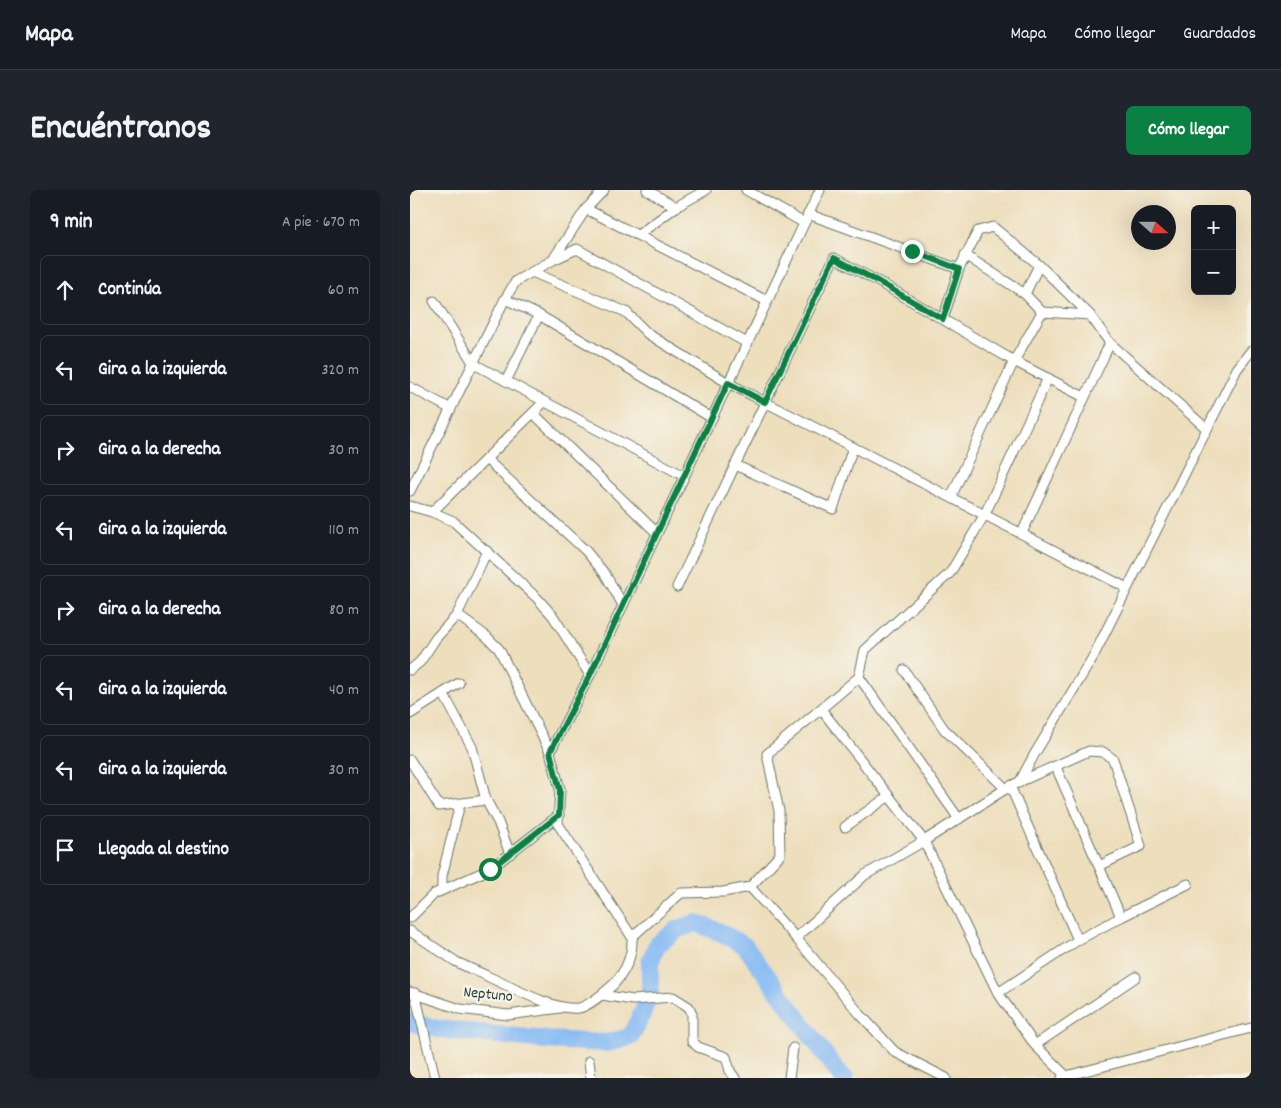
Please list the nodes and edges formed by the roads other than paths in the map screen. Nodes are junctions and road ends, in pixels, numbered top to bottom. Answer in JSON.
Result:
{"nodes":[{"id":1,"x":604,"y":190,"type":"edge"},
{"id":2,"x":646,"y":190,"type":"edge"},
{"id":3,"x":706,"y":190,"type":"edge"},
{"id":4,"x":746,"y":190,"type":"edge"},
{"id":5,"x":820,"y":190,"type":"edge"},
{"id":6,"x":676,"y":207,"type":"junction"},
{"id":7,"x":586,"y":209,"type":"junction"},
{"id":8,"x":806,"y":218,"type":"junction"},
{"id":9,"x":638,"y":235,"type":"junction"},
{"id":10,"x":965,"y":255,"type":"junction"},
{"id":11,"x":553,"y":260,"type":"junction"},
{"id":12,"x":1039,"y":265,"type":"junction"},
{"id":13,"x":959,"y":269,"type":"junction"},
{"id":14,"x":532,"y":272,"type":"junction"},
{"id":15,"x":1025,"y":294,"type":"junction"},
{"id":16,"x":506,"y":299,"type":"junction"},
{"id":17,"x":434,"y":301,"type":"dead end"},
{"id":18,"x":767,"y":301,"type":"junction"},
{"id":19,"x":1042,"y":312,"type":"junction"},
{"id":20,"x":539,"y":315,"type":"junction"},
{"id":21,"x":1090,"y":315,"type":"junction"},
{"id":22,"x":943,"y":319,"type":"junction"},
{"id":23,"x":747,"y":343,"type":"junction"},
{"id":24,"x":1110,"y":343,"type":"junction"},
{"id":25,"x":1251,"y":351,"type":"edge"},
{"id":26,"x":1014,"y":361,"type":"junction"},
{"id":27,"x":474,"y":364,"type":"junction"},
{"id":28,"x":1048,"y":378,"type":"junction"},
{"id":29,"x":506,"y":381,"type":"junction"},
{"id":30,"x":728,"y":383,"type":"junction"},
{"id":31,"x":410,"y":387,"type":"edge"},
{"id":32,"x":1084,"y":397,"type":"junction"},
{"id":33,"x":544,"y":402,"type":"junction"},
{"id":34,"x":765,"y":402,"type":"junction"},
{"id":35,"x":451,"y":409,"type":"junction"},
{"id":36,"x":533,"y":413,"type":"junction"},
{"id":37,"x":712,"y":418,"type":"junction"},
{"id":38,"x":1207,"y":429,"type":"junction"},
{"id":39,"x":853,"y":447,"type":"junction"},
{"id":40,"x":486,"y":459,"type":"junction"},
{"id":41,"x":735,"y":465,"type":"junction"},
{"id":42,"x":684,"y":476,"type":"junction"},
{"id":43,"x":410,"y":491,"type":"edge"},
{"id":44,"x":951,"y":497,"type":"junction"},
{"id":45,"x":410,"y":506,"type":"edge"},
{"id":46,"x":432,"y":512,"type":"junction"},
{"id":47,"x":985,"y":514,"type":"junction"},
{"id":48,"x":657,"y":533,"type":"junction"},
{"id":49,"x":1022,"y":533,"type":"junction"},
{"id":50,"x":486,"y":551,"type":"junction"},
{"id":51,"x":677,"y":587,"type":"dead end"},
{"id":52,"x":1127,"y":588,"type":"junction"},
{"id":53,"x":623,"y":604,"type":"junction"},
{"id":54,"x":456,"y":615,"type":"junction"},
{"id":55,"x":410,"y":670,"type":"edge"},
{"id":56,"x":904,"y":670,"type":"dead end"},
{"id":57,"x":590,"y":675,"type":"junction"},
{"id":58,"x":859,"y":678,"type":"junction"},
{"id":59,"x":459,"y":683,"type":"dead end"},
{"id":60,"x":443,"y":693,"type":"junction"},
{"id":61,"x":821,"y":709,"type":"junction"},
{"id":62,"x":410,"y":714,"type":"edge"},
{"id":63,"x":550,"y":752,"type":"junction"},
{"id":64,"x":410,"y":760,"type":"edge"},
{"id":65,"x":1056,"y":767,"type":"junction"},
{"id":66,"x":1012,"y":786,"type":"junction"},
{"id":67,"x":889,"y":796,"type":"junction"},
{"id":68,"x":486,"y":800,"type":"junction"},
{"id":69,"x":460,"y":804,"type":"junction"},
{"id":70,"x":559,"y":815,"type":"junction"},
{"id":71,"x":959,"y":819,"type":"junction"},
{"id":72,"x":845,"y":827,"type":"dead end"},
{"id":73,"x":924,"y":841,"type":"junction"},
{"id":74,"x":510,"y":854,"type":"junction"},
{"id":75,"x":1099,"y":866,"type":"junction"},
{"id":76,"x":1188,"y":884,"type":"dead end"},
{"id":77,"x":750,"y":887,"type":"junction"},
{"id":78,"x":442,"y":890,"type":"junction"},
{"id":79,"x":1121,"y":916,"type":"junction"},
{"id":80,"x":410,"y":918,"type":"edge"},
{"id":81,"x":410,"y":931,"type":"edge"},
{"id":82,"x":632,"y":937,"type":"junction"},
{"id":83,"x":796,"y":938,"type":"junction"},
{"id":84,"x":1078,"y":940,"type":"junction"},
{"id":85,"x":1136,"y":977,"type":"dead end"},
{"id":86,"x":412,"y":993,"type":"edge"},
{"id":87,"x":998,"y":993,"type":"junction"},
{"id":88,"x":602,"y":995,"type":"junction"},
{"id":89,"x":565,"y":1007,"type":"junction"},
{"id":90,"x":1251,"y":1028,"type":"edge"},
{"id":91,"x":1035,"y":1045,"type":"junction"},
{"id":92,"x":793,"y":1048,"type":"dead end"},
{"id":93,"x":589,"y":1061,"type":"dead end"},
{"id":94,"x":1064,"y":1077,"type":"edge"},
{"id":95,"x":435,"y":1078,"type":"edge"},
{"id":96,"x":591,"y":1078,"type":"edge"},
{"id":97,"x":735,"y":1078,"type":"edge"},
{"id":98,"x":789,"y":1078,"type":"edge"},
{"id":99,"x":946,"y":1078,"type":"edge"}],
"edges":[{"from":1,"to":7,"type":"street"},
{"from":2,"to":6,"type":"street"},
{"from":3,"to":6,"type":"street"},
{"from":4,"to":8,"type":"street"},
{"from":5,"to":8,"type":"street"},
{"from":6,"to":9,"type":"street"},
{"from":7,"to":9,"type":"street"},
{"from":7,"to":11,"type":"street"},
{"from":8,"to":13,"type":"street"},
{"from":8,"to":18,"type":"street"},
{"from":9,"to":18,"type":"street"},
{"from":10,"to":12,"type":"street"},
{"from":10,"to":13,"type":"street"},
{"from":10,"to":15,"type":"street"},
{"from":11,"to":14,"type":"street"},
{"from":11,"to":23,"type":"street"},
{"from":12,"to":15,"type":"street"},
{"from":12,"to":21,"type":"street"},
{"from":13,"to":22,"type":"street"},
{"from":14,"to":16,"type":"street"},
{"from":14,"to":30,"type":"street"},
{"from":15,"to":19,"type":"street"},
{"from":16,"to":20,"type":"street"},
{"from":16,"to":27,"type":"street"},
{"from":17,"to":27,"type":"street"},
{"from":18,"to":23,"type":"street"},
{"from":19,"to":21,"type":"street"},
{"from":19,"to":26,"type":"street"},
{"from":20,"to":29,"type":"street"},
{"from":20,"to":37,"type":"street"},
{"from":21,"to":24,"type":"street"},
{"from":22,"to":26,"type":"street"},
{"from":22,"to":34,"type":"street"},
{"from":23,"to":30,"type":"street"},
{"from":24,"to":32,"type":"street"},
{"from":24,"to":38,"type":"street"},
{"from":25,"to":38,"type":"street"},
{"from":26,"to":28,"type":"street"},
{"from":26,"to":44,"type":"street"},
{"from":27,"to":29,"type":"street"},
{"from":27,"to":35,"type":"street"},
{"from":28,"to":32,"type":"street"},
{"from":28,"to":47,"type":"street"},
{"from":29,"to":33,"type":"street"},
{"from":30,"to":34,"type":"street"},
{"from":30,"to":37,"type":"street"},
{"from":31,"to":35,"type":"street"},
{"from":32,"to":49,"type":"street"},
{"from":33,"to":36,"type":"street"},
{"from":33,"to":42,"type":"street"},
{"from":34,"to":39,"type":"street"},
{"from":34,"to":41,"type":"street"},
{"from":35,"to":43,"type":"street"},
{"from":36,"to":40,"type":"street"},
{"from":36,"to":48,"type":"street"},
{"from":37,"to":42,"type":"street"},
{"from":38,"to":52,"type":"street"},
{"from":39,"to":41,"type":"street"},
{"from":39,"to":44,"type":"street"},
{"from":40,"to":46,"type":"street"},
{"from":40,"to":53,"type":"street"},
{"from":41,"to":51,"type":"street"},
{"from":42,"to":48,"type":"street"},
{"from":44,"to":47,"type":"street"},
{"from":45,"to":46,"type":"street"},
{"from":46,"to":50,"type":"street"},
{"from":47,"to":49,"type":"street"},
{"from":47,"to":58,"type":"street"},
{"from":48,"to":53,"type":"street"},
{"from":49,"to":52,"type":"street"},
{"from":50,"to":54,"type":"street"},
{"from":50,"to":57,"type":"street"},
{"from":52,"to":66,"type":"street"},
{"from":53,"to":57,"type":"street"},
{"from":54,"to":55,"type":"street"},
{"from":54,"to":63,"type":"street"},
{"from":56,"to":66,"type":"street"},
{"from":57,"to":63,"type":"street"},
{"from":58,"to":61,"type":"street"},
{"from":58,"to":71,"type":"street"},
{"from":59,"to":60,"type":"street"},
{"from":60,"to":62,"type":"street"},
{"from":60,"to":68,"type":"street"},
{"from":61,"to":67,"type":"street"},
{"from":61,"to":77,"type":"street"},
{"from":63,"to":70,"type":"street"},
{"from":64,"to":69,"type":"street"},
{"from":65,"to":66,"type":"street"},
{"from":65,"to":75,"type":"street"},
{"from":65,"to":75,"type":"street"},
{"from":66,"to":71,"type":"street"},
{"from":66,"to":84,"type":"street"},
{"from":67,"to":72,"type":"street"},
{"from":67,"to":73,"type":"street"},
{"from":68,"to":69,"type":"street"},
{"from":68,"to":74,"type":"street"},
{"from":69,"to":78,"type":"street"},
{"from":70,"to":74,"type":"street"},
{"from":70,"to":82,"type":"street"},
{"from":71,"to":73,"type":"street"},
{"from":73,"to":83,"type":"street"},
{"from":73,"to":87,"type":"street"},
{"from":74,"to":78,"type":"street"},
{"from":75,"to":79,"type":"street"},
{"from":76,"to":79,"type":"street"},
{"from":77,"to":82,"type":"street"},
{"from":77,"to":83,"type":"street"},
{"from":78,"to":80,"type":"street"},
{"from":79,"to":84,"type":"street"},
{"from":81,"to":89,"type":"street"},
{"from":82,"to":88,"type":"street","name":"Neptuno"},
{"from":83,"to":99,"type":"street"},
{"from":84,"to":87,"type":"street"},
{"from":85,"to":91,"type":"street"},
{"from":86,"to":89,"type":"street","name":"Neptuno"},
{"from":86,"to":95,"type":"street"},
{"from":87,"to":91,"type":"street"},
{"from":88,"to":89,"type":"street","name":"Neptuno"},
{"from":88,"to":97,"type":"street"},
{"from":90,"to":94,"type":"street"},
{"from":91,"to":94,"type":"street"},
{"from":92,"to":98,"type":"street"},
{"from":93,"to":96,"type":"street"}]}
